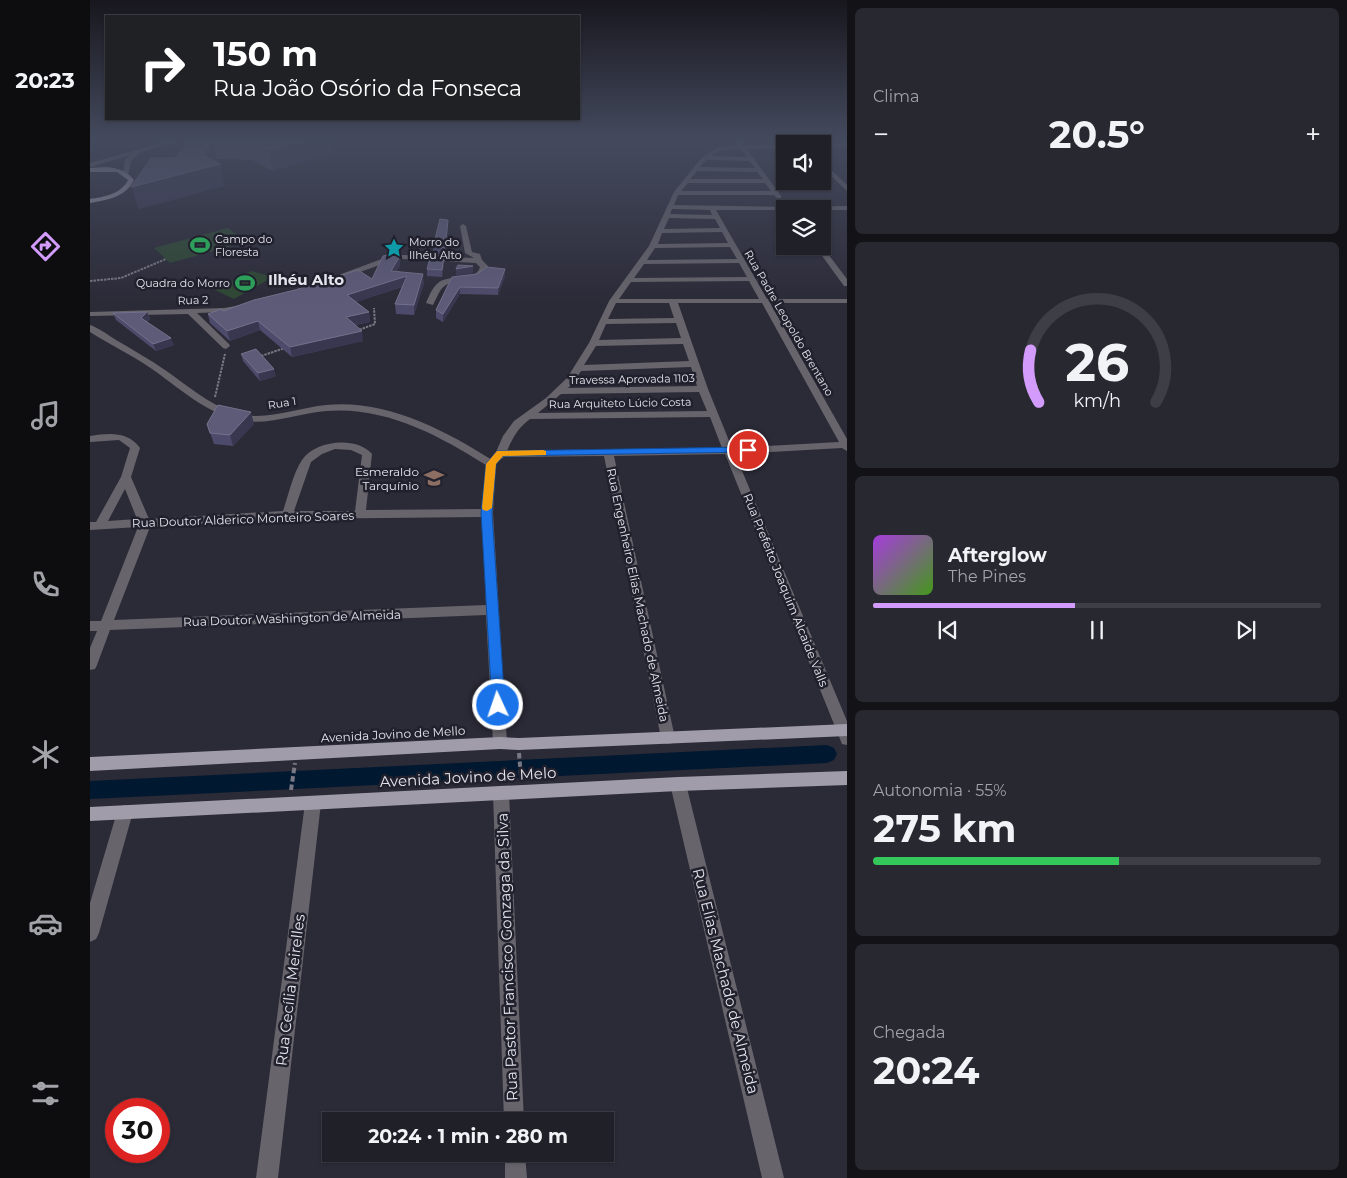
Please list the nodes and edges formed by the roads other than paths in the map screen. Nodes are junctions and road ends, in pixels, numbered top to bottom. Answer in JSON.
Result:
{"nodes":[{"id":1,"x":116,"y":194,"type":"edge"},
{"id":2,"x":676,"y":194,"type":"edge"},
{"id":3,"x":90,"y":201,"type":"edge"},
{"id":4,"x":671,"y":207,"type":"junction"},
{"id":5,"x":712,"y":208,"type":"junction"},
{"id":6,"x":831,"y":208,"type":"edge"},
{"id":7,"x":847,"y":208,"type":"edge"},
{"id":8,"x":776,"y":209,"type":"edge"},
{"id":9,"x":667,"y":216,"type":"junction"},
{"id":10,"x":717,"y":217,"type":"junction"},
{"id":11,"x":463,"y":226,"type":"dead end"},
{"id":12,"x":725,"y":230,"type":"junction"},
{"id":13,"x":660,"y":231,"type":"junction"},
{"id":14,"x":731,"y":245,"type":"junction"},
{"id":15,"x":653,"y":246,"type":"junction"},
{"id":16,"x":825,"y":255,"type":"edge"},
{"id":17,"x":478,"y":261,"type":"junction"},
{"id":18,"x":741,"y":261,"type":"junction"},
{"id":19,"x":640,"y":262,"type":"junction"},
{"id":20,"x":333,"y":278,"type":"edge"},
{"id":21,"x":752,"y":279,"type":"junction"},
{"id":22,"x":627,"y":280,"type":"junction"},
{"id":23,"x":847,"y":284,"type":"edge"},
{"id":24,"x":613,"y":300,"type":"junction"},
{"id":25,"x":763,"y":301,"type":"junction"},
{"id":26,"x":847,"y":301,"type":"edge"},
{"id":27,"x":672,"y":302,"type":"junction"},
{"id":28,"x":430,"y":303,"type":"dead end"},
{"id":29,"x":251,"y":305,"type":"edge"},
{"id":30,"x":190,"y":311,"type":"junction"},
{"id":31,"x":90,"y":314,"type":"edge"},
{"id":32,"x":679,"y":320,"type":"junction"},
{"id":33,"x":603,"y":322,"type":"junction"},
{"id":34,"x":90,"y":328,"type":"edge"},
{"id":35,"x":685,"y":341,"type":"junction"},
{"id":36,"x":593,"y":343,"type":"junction"},
{"id":37,"x":226,"y":346,"type":"road end"},
{"id":38,"x":694,"y":364,"type":"junction"},
{"id":39,"x":580,"y":368,"type":"junction"},
{"id":40,"x":703,"y":389,"type":"junction"},
{"id":41,"x":561,"y":391,"type":"junction"},
{"id":42,"x":713,"y":414,"type":"junction"},
{"id":43,"x":526,"y":416,"type":"junction"},
{"id":44,"x":90,"y":438,"type":"edge"},
{"id":45,"x":846,"y":446,"type":"edge"},
{"id":46,"x":728,"y":451,"type":"junction"},
{"id":47,"x":608,"y":452,"type":"junction"},
{"id":48,"x":501,"y":454,"type":"junction"},
{"id":49,"x":491,"y":464,"type":"junction"},
{"id":50,"x":126,"y":477,"type":"junction"},
{"id":51,"x":486,"y":513,"type":"junction"},
{"id":52,"x":360,"y":514,"type":"junction"},
{"id":53,"x":287,"y":515,"type":"junction"},
{"id":54,"x":145,"y":524,"type":"junction"},
{"id":55,"x":95,"y":526,"type":"edge"},
{"id":56,"x":493,"y":610,"type":"junction"},
{"id":57,"x":90,"y":626,"type":"edge"},
{"id":58,"x":105,"y":626,"type":"junction"},
{"id":59,"x":90,"y":665,"type":"edge"},
{"id":60,"x":846,"y":733,"type":"edge"},
{"id":61,"x":668,"y":738,"type":"junction"},
{"id":62,"x":500,"y":743,"type":"junction"},
{"id":63,"x":90,"y":764,"type":"edge"},
{"id":64,"x":847,"y":778,"type":"edge"},
{"id":65,"x":678,"y":784,"type":"junction"},
{"id":66,"x":501,"y":793,"type":"junction"},
{"id":67,"x":313,"y":803,"type":"junction"},
{"id":68,"x":125,"y":812,"type":"junction"},
{"id":69,"x":90,"y":814,"type":"edge"},
{"id":70,"x":90,"y":933,"type":"edge"},
{"id":71,"x":514,"y":1112,"type":"edge"},
{"id":72,"x":515,"y":1162,"type":"edge"},
{"id":73,"x":267,"y":1178,"type":"edge"},
{"id":74,"x":516,"y":1178,"type":"edge"},
{"id":75,"x":773,"y":1178,"type":"edge"}],
"edges":[{"from":1,"to":3,"type":"main road"},
{"from":2,"to":4,"type":"street"},
{"from":4,"to":5,"type":"street"},
{"from":4,"to":9,"type":"street"},
{"from":5,"to":8,"type":"street"},
{"from":5,"to":10,"type":"street","name":"Rua Padre Leopoldo Brentano"},
{"from":6,"to":7,"type":"street"},
{"from":9,"to":10,"type":"street"},
{"from":9,"to":13,"type":"street"},
{"from":10,"to":12,"type":"street","name":"Rua Padre Leopoldo Brentano"},
{"from":11,"to":17,"type":"street"},
{"from":12,"to":13,"type":"street"},
{"from":12,"to":14,"type":"street","name":"Rua Padre Leopoldo Brentano"},
{"from":13,"to":15,"type":"street"},
{"from":14,"to":15,"type":"street"},
{"from":14,"to":18,"type":"street","name":"Rua Padre Leopoldo Brentano"},
{"from":15,"to":19,"type":"street"},
{"from":16,"to":23,"type":"street"},
{"from":17,"to":20,"type":"street"},
{"from":17,"to":28,"type":"street"},
{"from":18,"to":19,"type":"street"},
{"from":18,"to":21,"type":"street","name":"Rua Padre Leopoldo Brentano"},
{"from":19,"to":22,"type":"street"},
{"from":21,"to":22,"type":"street"},
{"from":21,"to":25,"type":"street","name":"Rua Padre Leopoldo Brentano"},
{"from":22,"to":24,"type":"street"},
{"from":24,"to":27,"type":"street"},
{"from":24,"to":33,"type":"street"},
{"from":25,"to":26,"type":"street"},
{"from":25,"to":27,"type":"street"},
{"from":25,"to":45,"type":"street","name":"Rua Padre Leopoldo Brentano"},
{"from":27,"to":32,"type":"street","name":"Rua Prefeito Joaquim Alcaide Valls"},
{"from":29,"to":30,"type":"street","name":"Rua 2"},
{"from":30,"to":31,"type":"street","name":"Rua 2"},
{"from":30,"to":37,"type":"street"},
{"from":32,"to":33,"type":"street"},
{"from":32,"to":35,"type":"street","name":"Rua Prefeito Joaquim Alcaide Valls"},
{"from":33,"to":36,"type":"street"},
{"from":34,"to":49,"type":"street","name":"Rua 1"},
{"from":35,"to":36,"type":"street"},
{"from":35,"to":38,"type":"street","name":"Rua Prefeito Joaquim Alcaide Valls"},
{"from":36,"to":39,"type":"street"},
{"from":38,"to":39,"type":"street"},
{"from":38,"to":40,"type":"street","name":"Rua Prefeito Joaquim Alcaide Valls"},
{"from":39,"to":41,"type":"street"},
{"from":40,"to":41,"type":"street","name":"Travessa Aprovada 1103"},
{"from":40,"to":42,"type":"street","name":"Rua Prefeito Joaquim Alcaide Valls"},
{"from":41,"to":43,"type":"street"},
{"from":42,"to":43,"type":"street","name":"Rua Arquiteto Lúcio Costa"},
{"from":42,"to":46,"type":"street","name":"Rua Prefeito Joaquim Alcaide Valls"},
{"from":43,"to":48,"type":"street"},
{"from":44,"to":50,"type":"street"},
{"from":45,"to":46,"type":"street"},
{"from":46,"to":47,"type":"street"},
{"from":46,"to":60,"type":"street","name":"Rua Prefeito Joaquim Alcaide Valls"},
{"from":47,"to":48,"type":"street"},
{"from":47,"to":61,"type":"street","name":"Rua Engenheiro Elias Machado de Almeida"},
{"from":48,"to":49,"type":"street"},
{"from":49,"to":51,"type":"street"},
{"from":50,"to":54,"type":"street"},
{"from":50,"to":55,"type":"street"},
{"from":51,"to":52,"type":"street","name":"Rua Doutor Alderico Monteiro Soares"},
{"from":51,"to":56,"type":"street"},
{"from":52,"to":53,"type":"street","name":"Rua Doutor Alderico Monteiro Soares"},
{"from":52,"to":53,"type":"street"},
{"from":53,"to":54,"type":"street","name":"Rua Doutor Alderico Monteiro Soares"},
{"from":54,"to":55,"type":"street","name":"Rua Doutor Alderico Monteiro Soares"},
{"from":54,"to":58,"type":"street"},
{"from":56,"to":58,"type":"street","name":"Rua Doutor Washington de Almeida"},
{"from":56,"to":62,"type":"street"},
{"from":57,"to":58,"type":"street","name":"Rua Doutor Washington de Almeida"},
{"from":58,"to":59,"type":"street"},
{"from":60,"to":61,"type":"main road","name":"Avenida Jovino de Mello"},
{"from":61,"to":62,"type":"main road","name":"Avenida Jovino de Mello"},
{"from":62,"to":63,"type":"main road","name":"Avenida Jovino de Mello"},
{"from":64,"to":65,"type":"main road","name":"Avenida Jovino de Melo"},
{"from":65,"to":66,"type":"main road","name":"Avenida Jovino de Melo"},
{"from":65,"to":75,"type":"street","name":"Rua Elías Machado de Almeida"},
{"from":66,"to":67,"type":"main road","name":"Avenida Jovino de Melo"},
{"from":66,"to":71,"type":"street","name":"Rua Pastor Francisco Gonzaga da Silva"},
{"from":67,"to":68,"type":"main road","name":"Avenida Jovino de Melo"},
{"from":67,"to":73,"type":"street","name":"Rua Cecília Meirelles"},
{"from":68,"to":69,"type":"main road","name":"Avenida Jovino de Melo"},
{"from":68,"to":70,"type":"street"},
{"from":72,"to":74,"type":"street"}]}
